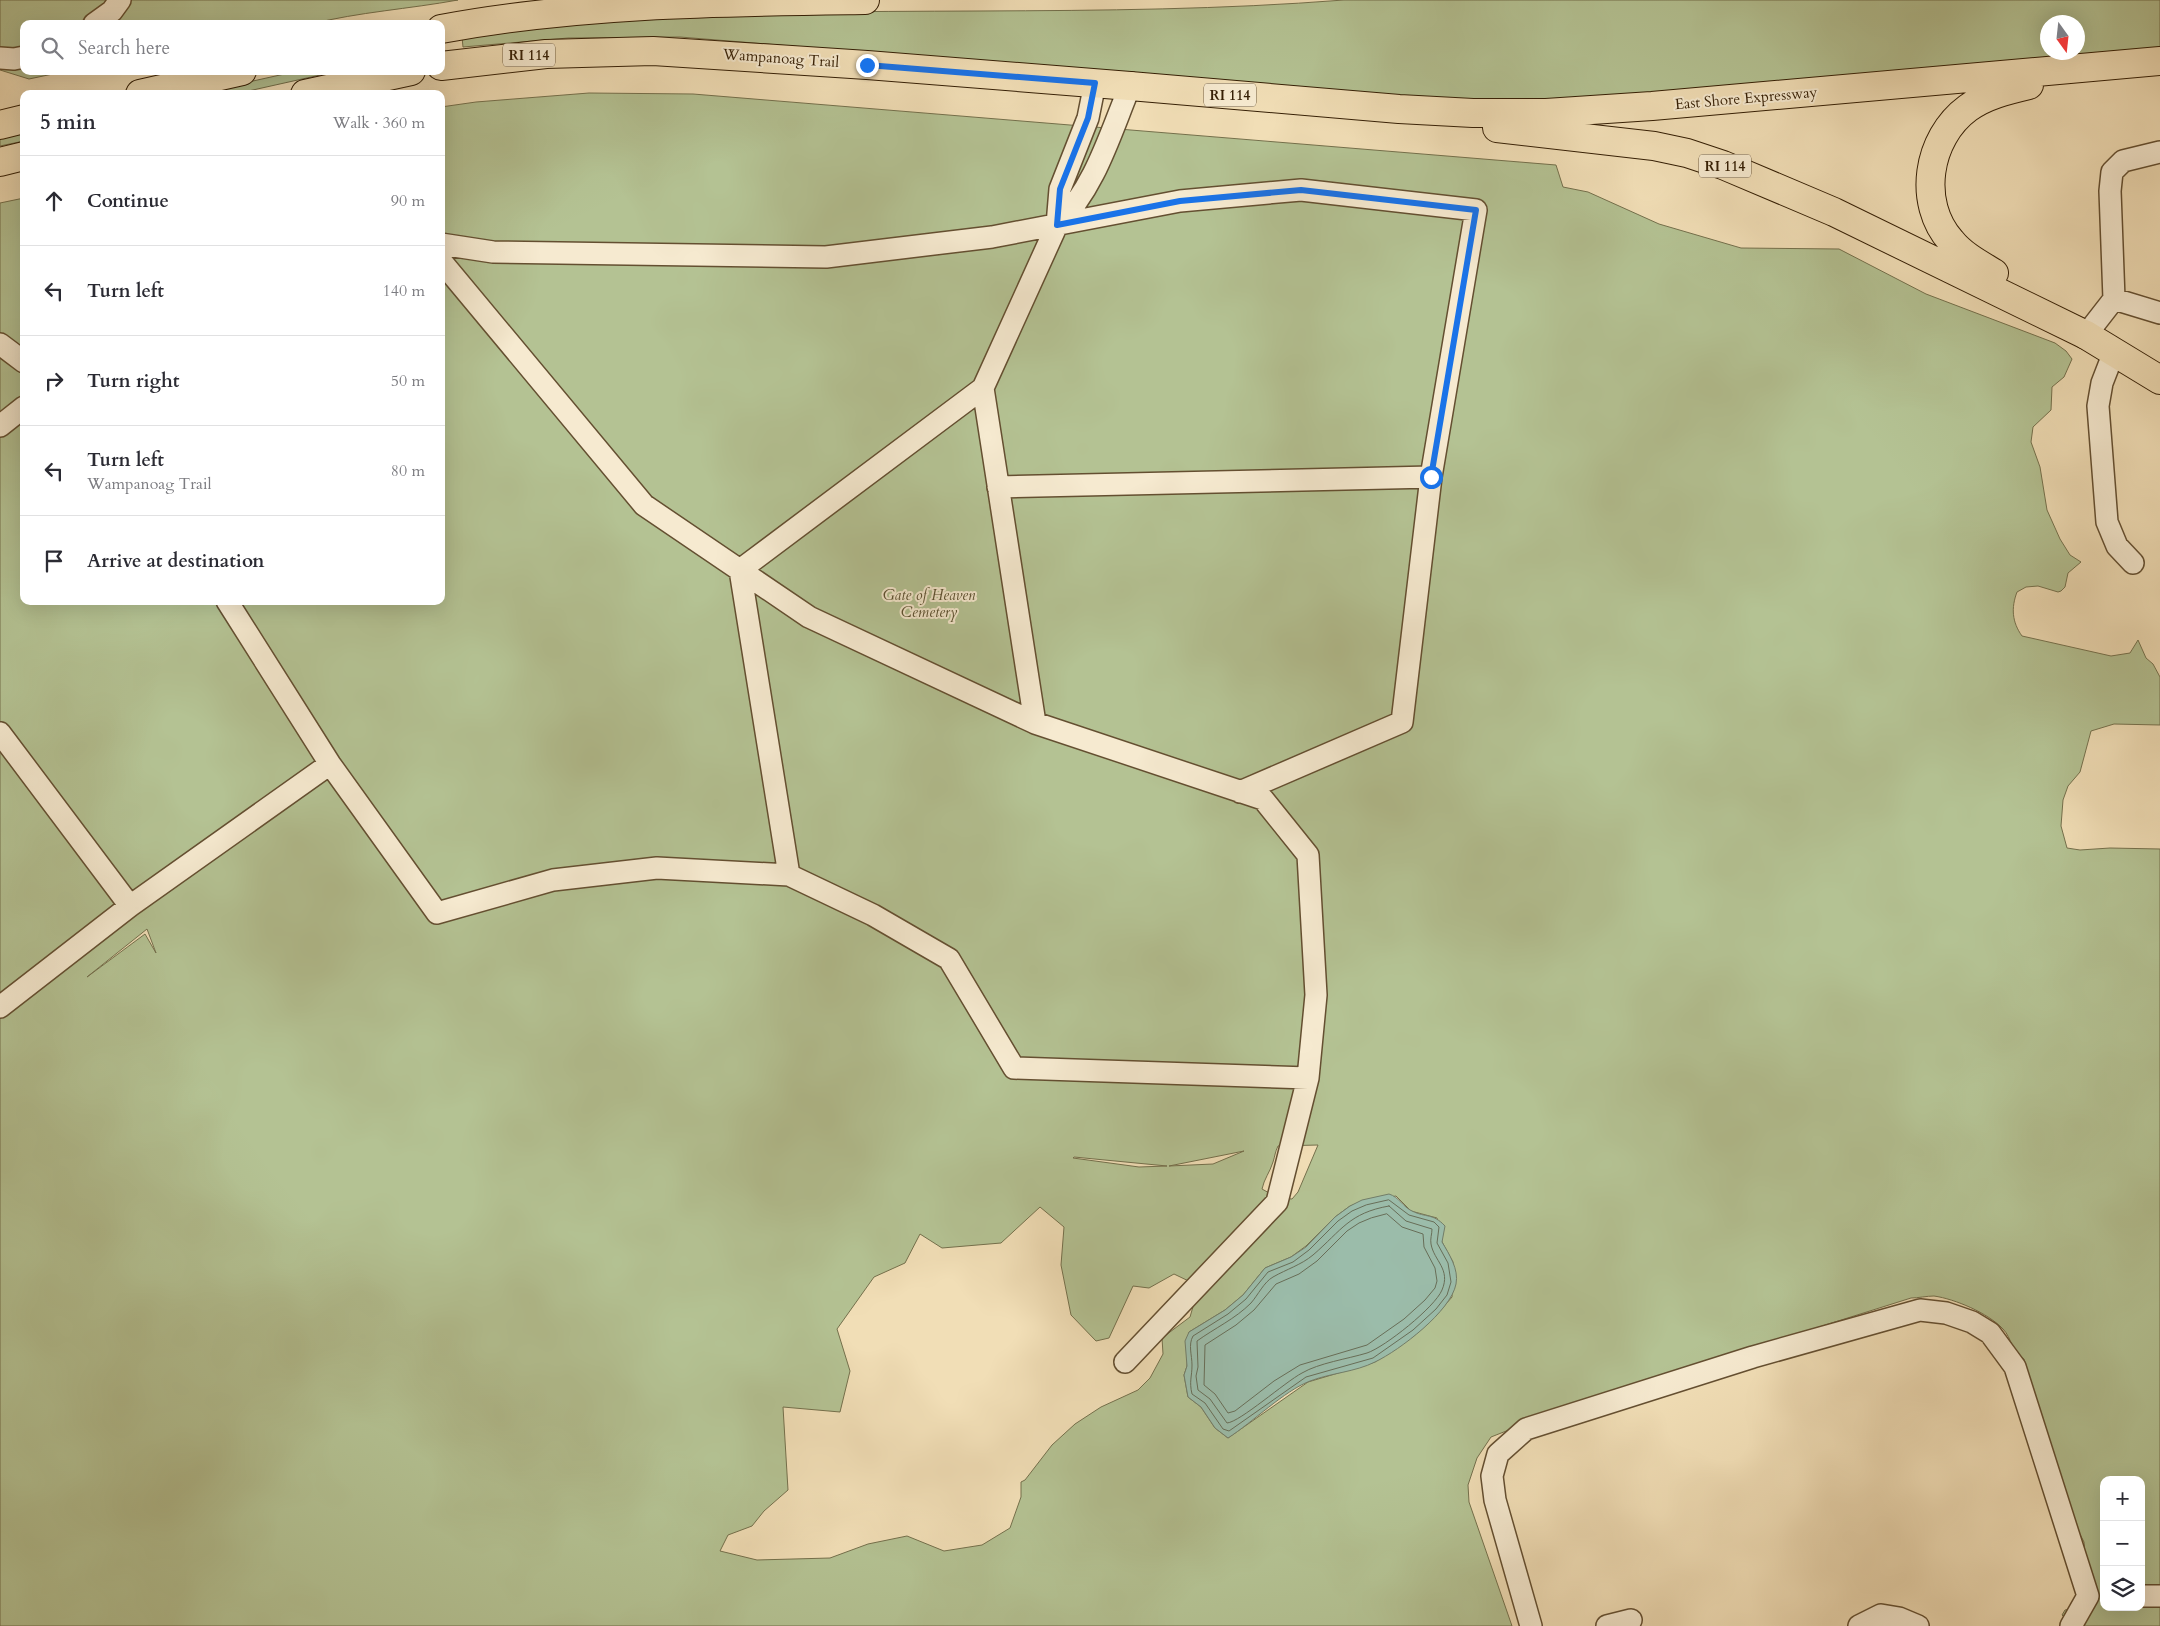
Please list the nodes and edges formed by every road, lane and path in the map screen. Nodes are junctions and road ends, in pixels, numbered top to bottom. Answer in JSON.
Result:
{"nodes":[{"id":1,"x":120,"y":0,"type":"edge"},
{"id":2,"x":864,"y":0,"type":"edge"},
{"id":3,"x":100,"y":20,"type":"edge"},
{"id":4,"x":445,"y":28,"type":"edge"},
{"id":5,"x":0,"y":58,"type":"edge"},
{"id":6,"x":20,"y":58,"type":"edge"},
{"id":7,"x":2155,"y":61,"type":"edge"},
{"id":8,"x":445,"y":66,"type":"edge"},
{"id":9,"x":224,"y":75,"type":"edge"},
{"id":10,"x":393,"y":75,"type":"edge"},
{"id":11,"x":1095,"y":83,"type":"junction"},
{"id":12,"x":1130,"y":86,"type":"junction"},
{"id":13,"x":158,"y":90,"type":"edge"},
{"id":14,"x":323,"y":90,"type":"edge"},
{"id":15,"x":1331,"y":103,"type":"junction"},
{"id":16,"x":20,"y":121,"type":"edge"},
{"id":17,"x":0,"y":125,"type":"edge"},
{"id":18,"x":2160,"y":152,"type":"edge"},
{"id":19,"x":20,"y":157,"type":"edge"},
{"id":20,"x":0,"y":162,"type":"edge"},
{"id":21,"x":1057,"y":225,"type":"junction"},
{"id":22,"x":445,"y":245,"type":"edge"},
{"id":23,"x":445,"y":266,"type":"edge"},
{"id":24,"x":2114,"y":299,"type":"junction"},
{"id":25,"x":2160,"y":313,"type":"edge"},
{"id":26,"x":2086,"y":335,"type":"junction"},
{"id":27,"x":0,"y":344,"type":"edge"},
{"id":28,"x":2114,"y":352,"type":"junction"},
{"id":29,"x":20,"y":359,"type":"edge"},
{"id":30,"x":2160,"y":380,"type":"edge"},
{"id":31,"x":983,"y":388,"type":"junction"},
{"id":32,"x":20,"y":410,"type":"edge"},
{"id":33,"x":0,"y":426,"type":"edge"},
{"id":34,"x":1431,"y":477,"type":"junction"},
{"id":35,"x":998,"y":488,"type":"junction"},
{"id":36,"x":2133,"y":563,"type":"dead end"},
{"id":37,"x":740,"y":570,"type":"junction"},
{"id":38,"x":230,"y":605,"type":"edge"},
{"id":39,"x":1035,"y":723,"type":"junction"},
{"id":40,"x":0,"y":733,"type":"edge"},
{"id":41,"x":330,"y":764,"type":"junction"},
{"id":42,"x":1240,"y":792,"type":"junction"},
{"id":43,"x":789,"y":875,"type":"junction"},
{"id":44,"x":130,"y":906,"type":"junction"},
{"id":45,"x":0,"y":1007,"type":"edge"},
{"id":46,"x":1308,"y":1078,"type":"junction"},
{"id":47,"x":1125,"y":1362,"type":"dead end"},
{"id":48,"x":2096,"y":1596,"type":"edge"},
{"id":49,"x":2145,"y":1596,"type":"edge"},
{"id":50,"x":2160,"y":1596,"type":"edge"},
{"id":51,"x":1631,"y":1620,"type":"dead end"},
{"id":52,"x":1531,"y":1626,"type":"edge"},
{"id":53,"x":1607,"y":1626,"type":"edge"},
{"id":54,"x":1859,"y":1626,"type":"edge"},
{"id":55,"x":1918,"y":1626,"type":"edge"},
{"id":56,"x":2071,"y":1626,"type":"edge"}],
"edges":[{"from":1,"to":3,"type":"street"},
{"from":2,"to":4,"type":"main road"},
{"from":5,"to":6,"type":"street"},
{"from":7,"to":15,"type":"main road","name":"East Shore Expressway"},
{"from":7,"to":26,"type":"main road"},
{"from":8,"to":11,"type":"main road","name":"Wampanoag Trail","number":"RI 114"},
{"from":9,"to":13,"type":"main road"},
{"from":10,"to":14,"type":"main road"},
{"from":11,"to":12,"type":"main road","name":"Wampanoag Trail","number":"RI 114"},
{"from":11,"to":21,"type":"street"},
{"from":12,"to":15,"type":"main road","name":"Wampanoag Trail","number":"RI 114"},
{"from":12,"to":21,"type":"street"},
{"from":15,"to":26,"type":"main road","number":"RI 114"},
{"from":16,"to":17,"type":"main road"},
{"from":18,"to":24,"type":"street"},
{"from":19,"to":20,"type":"main road"},
{"from":21,"to":22,"type":"street"},
{"from":21,"to":31,"type":"street"},
{"from":21,"to":34,"type":"street"},
{"from":23,"to":37,"type":"street"},
{"from":24,"to":25,"type":"street"},
{"from":24,"to":26,"type":"street"},
{"from":26,"to":28,"type":"main road","number":"RI 114"},
{"from":27,"to":29,"type":"street"},
{"from":28,"to":30,"type":"main road","number":"RI 114"},
{"from":28,"to":36,"type":"street"},
{"from":31,"to":35,"type":"street"},
{"from":31,"to":37,"type":"street"},
{"from":32,"to":33,"type":"street"},
{"from":34,"to":35,"type":"street"},
{"from":34,"to":42,"type":"street"},
{"from":35,"to":39,"type":"street"},
{"from":37,"to":39,"type":"street"},
{"from":37,"to":43,"type":"street"},
{"from":38,"to":41,"type":"street"},
{"from":39,"to":42,"type":"street"},
{"from":40,"to":44,"type":"street"},
{"from":41,"to":43,"type":"street"},
{"from":41,"to":44,"type":"street"},
{"from":42,"to":46,"type":"street"},
{"from":43,"to":46,"type":"street"},
{"from":44,"to":45,"type":"street"},
{"from":46,"to":47,"type":"street"},
{"from":48,"to":52,"type":"street"},
{"from":48,"to":56,"type":"street"},
{"from":49,"to":50,"type":"street"},
{"from":51,"to":53,"type":"street"},
{"from":54,"to":55,"type":"street"}]}
